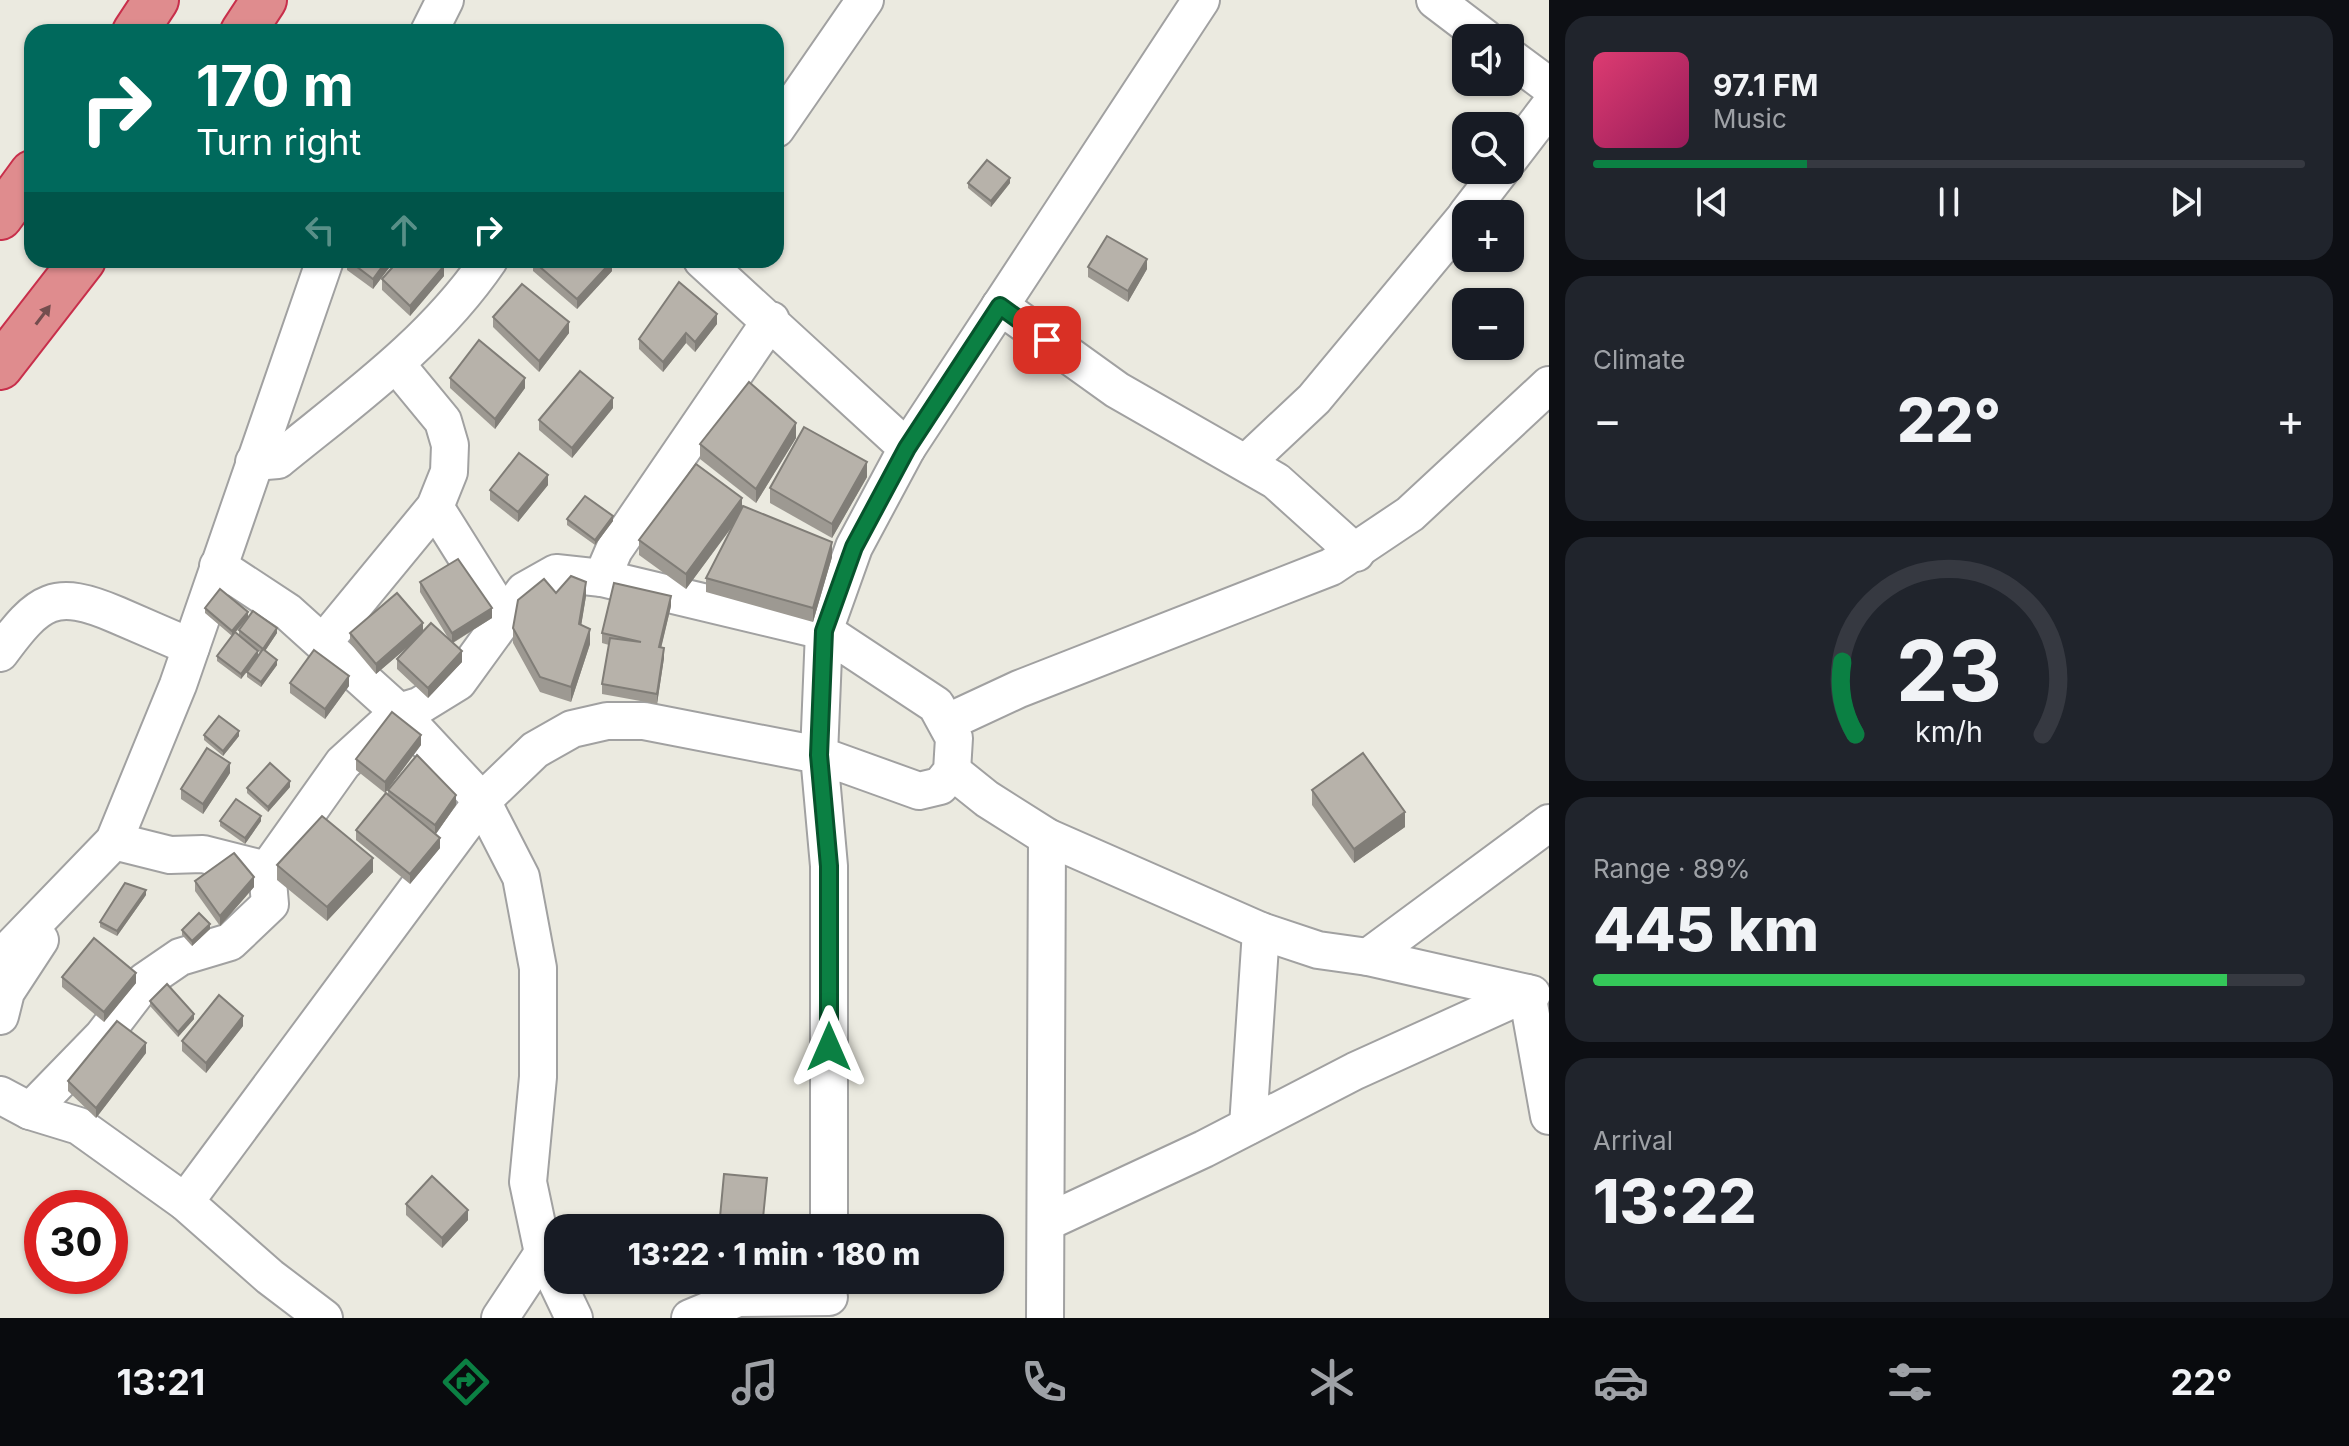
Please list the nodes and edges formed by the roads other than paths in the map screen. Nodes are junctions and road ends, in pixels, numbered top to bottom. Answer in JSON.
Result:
{"nodes":[{"id":1,"x":156,"y":0,"type":"edge"},
{"id":2,"x":264,"y":0,"type":"edge"},
{"id":3,"x":445,"y":0,"type":"edge"},
{"id":4,"x":865,"y":0,"type":"edge"},
{"id":5,"x":1201,"y":0,"type":"edge"},
{"id":6,"x":1435,"y":0,"type":"edge"},
{"id":7,"x":140,"y":24,"type":"edge"},
{"id":8,"x":248,"y":24,"type":"edge"},
{"id":9,"x":433,"y":24,"type":"edge"},
{"id":10,"x":1467,"y":24,"type":"edge"},
{"id":11,"x":1524,"y":67,"type":"edge"},
{"id":12,"x":1549,"y":86,"type":"edge"},
{"id":13,"x":1549,"y":107,"type":"edge"},
{"id":14,"x":784,"y":117,"type":"edge"},
{"id":15,"x":1524,"y":140,"type":"edge"},
{"id":16,"x":24,"y":184,"type":"edge"},
{"id":17,"x":1490,"y":184,"type":"edge"},
{"id":18,"x":1478,"y":200,"type":"edge"},
{"id":19,"x":0,"y":217,"type":"edge"},
{"id":20,"x":1452,"y":233,"type":"edge"},
{"id":21,"x":77,"y":268,"type":"edge"},
{"id":22,"x":322,"y":268,"type":"edge"},
{"id":23,"x":483,"y":268,"type":"edge"},
{"id":24,"x":711,"y":268,"type":"edge"},
{"id":25,"x":1000,"y":306,"type":"junction"},
{"id":26,"x":771,"y":320,"type":"junction"},
{"id":27,"x":396,"y":364,"type":"junction"},
{"id":28,"x":0,"y":367,"type":"edge"},
{"id":29,"x":1549,"y":385,"type":"edge"},
{"id":30,"x":907,"y":448,"type":"junction"},
{"id":31,"x":254,"y":462,"type":"junction"},
{"id":32,"x":1247,"y":462,"type":"junction"},
{"id":33,"x":435,"y":507,"type":"junction"},
{"id":34,"x":1356,"y":553,"type":"junction"},
{"id":35,"x":218,"y":566,"type":"junction"},
{"id":36,"x":602,"y":578,"type":"junction"},
{"id":37,"x":504,"y":617,"type":"junction"},
{"id":38,"x":824,"y":631,"type":"junction"},
{"id":39,"x":323,"y":643,"type":"junction"},
{"id":40,"x":191,"y":647,"type":"junction"},
{"id":41,"x":0,"y":653,"type":"edge"},
{"id":42,"x":399,"y":712,"type":"junction"},
{"id":43,"x":948,"y":722,"type":"junction"},
{"id":44,"x":819,"y":755,"type":"junction"},
{"id":45,"x":952,"y":771,"type":"junction"},
{"id":46,"x":482,"y":801,"type":"junction"},
{"id":47,"x":1549,"y":823,"type":"edge"},
{"id":48,"x":1047,"y":837,"type":"junction"},
{"id":49,"x":114,"y":841,"type":"junction"},
{"id":50,"x":267,"y":870,"type":"junction"},
{"id":51,"x":78,"y":882,"type":"junction"},
{"id":52,"x":1261,"y":931,"type":"junction"},
{"id":53,"x":1368,"y":957,"type":"junction"},
{"id":54,"x":0,"y":959,"type":"edge"},
{"id":55,"x":1538,"y":995,"type":"edge"},
{"id":56,"x":0,"y":1016,"type":"edge"},
{"id":57,"x":15,"y":1103,"type":"edge"},
{"id":58,"x":1549,"y":1116,"type":"edge"},
{"id":59,"x":1248,"y":1126,"type":"junction"},
{"id":60,"x":185,"y":1202,"type":"junction"},
{"id":61,"x":829,"y":1214,"type":"edge"},
{"id":62,"x":1047,"y":1222,"type":"junction"},
{"id":63,"x":543,"y":1253,"type":"junction"},
{"id":64,"x":829,"y":1298,"type":"edge"},
{"id":65,"x":324,"y":1318,"type":"edge"},
{"id":66,"x":500,"y":1318,"type":"edge"},
{"id":67,"x":574,"y":1318,"type":"edge"},
{"id":68,"x":690,"y":1318,"type":"edge"},
{"id":69,"x":1045,"y":1318,"type":"edge"}],
"edges":[{"from":1,"to":7,"type":"highway"},
{"from":2,"to":8,"type":"highway"},
{"from":3,"to":9,"type":"street"},
{"from":4,"to":14,"type":"street"},
{"from":5,"to":25,"type":"street"},
{"from":6,"to":10,"type":"street"},
{"from":11,"to":12,"type":"street"},
{"from":13,"to":15,"type":"street"},
{"from":16,"to":19,"type":"highway"},
{"from":17,"to":18,"type":"street"},
{"from":20,"to":32,"type":"street"},
{"from":28,"to":21,"type":"highway","one_way":true},
{"from":22,"to":31,"type":"street"},
{"from":23,"to":27,"type":"street"},
{"from":24,"to":26,"type":"street"},
{"from":25,"to":30,"type":"street"},
{"from":25,"to":32,"type":"street"},
{"from":26,"to":30,"type":"street"},
{"from":26,"to":36,"type":"street"},
{"from":27,"to":31,"type":"street"},
{"from":27,"to":33,"type":"street"},
{"from":29,"to":34,"type":"street"},
{"from":30,"to":38,"type":"street"},
{"from":31,"to":35,"type":"street"},
{"from":32,"to":34,"type":"street"},
{"from":33,"to":37,"type":"street"},
{"from":33,"to":39,"type":"street"},
{"from":34,"to":43,"type":"street"},
{"from":35,"to":39,"type":"street"},
{"from":35,"to":40,"type":"street"},
{"from":36,"to":37,"type":"street"},
{"from":36,"to":38,"type":"street"},
{"from":37,"to":42,"type":"street"},
{"from":38,"to":43,"type":"street"},
{"from":38,"to":44,"type":"street"},
{"from":39,"to":42,"type":"street"},
{"from":40,"to":41,"type":"street"},
{"from":40,"to":49,"type":"street"},
{"from":42,"to":46,"type":"street"},
{"from":42,"to":50,"type":"street"},
{"from":43,"to":45,"type":"street"},
{"from":44,"to":45,"type":"street"},
{"from":44,"to":46,"type":"street"},
{"from":44,"to":61,"type":"street"},
{"from":45,"to":48,"type":"street"},
{"from":46,"to":60,"type":"street"},
{"from":46,"to":63,"type":"street"},
{"from":47,"to":53,"type":"street"},
{"from":48,"to":52,"type":"street"},
{"from":48,"to":62,"type":"street"},
{"from":49,"to":50,"type":"street"},
{"from":49,"to":51,"type":"street"},
{"from":50,"to":57,"type":"street"},
{"from":51,"to":54,"type":"street"},
{"from":51,"to":56,"type":"street"},
{"from":52,"to":53,"type":"street"},
{"from":52,"to":59,"type":"street"},
{"from":53,"to":55,"type":"street"},
{"from":55,"to":58,"type":"street"},
{"from":55,"to":59,"type":"street"},
{"from":57,"to":60,"type":"street"},
{"from":59,"to":62,"type":"street"},
{"from":60,"to":65,"type":"street"},
{"from":62,"to":69,"type":"street"},
{"from":63,"to":66,"type":"street"},
{"from":63,"to":67,"type":"street"},
{"from":64,"to":68,"type":"street"}]}
